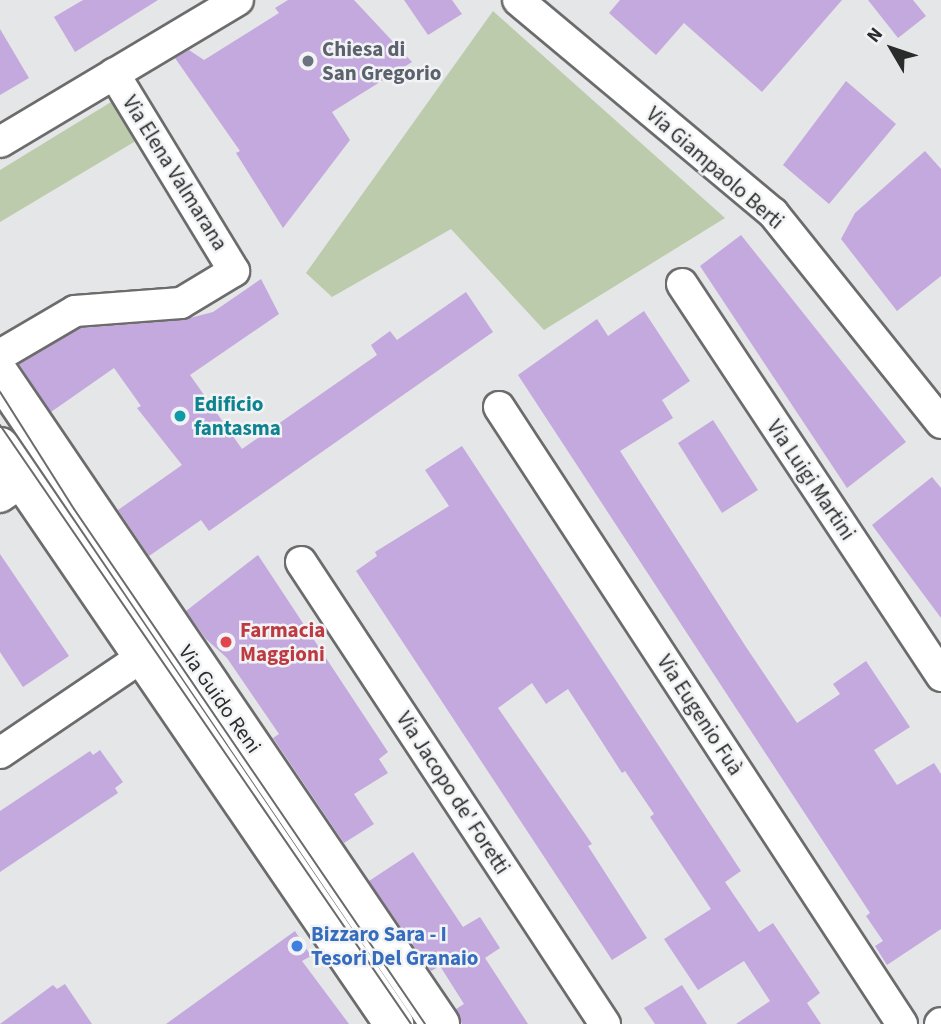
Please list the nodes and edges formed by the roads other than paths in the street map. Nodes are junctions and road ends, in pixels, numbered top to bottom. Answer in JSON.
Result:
{"nodes":[{"id":1,"x":238,"y":0,"type":"edge"},
{"id":2,"x":518,"y":0,"type":"edge"},
{"id":3,"x":114,"y":74,"type":"junction"},
{"id":4,"x":0,"y":142,"type":"edge"},
{"id":5,"x":682,"y":284,"type":"dead end"},
{"id":6,"x":0,"y":355,"type":"edge"},
{"id":7,"x":0,"y":375,"type":"edge"},
{"id":8,"x":499,"y":407,"type":"dead end"},
{"id":9,"x":941,"y":424,"type":"edge"},
{"id":10,"x":0,"y":447,"type":"edge"},
{"id":11,"x":12,"y":489,"type":"edge"},
{"id":12,"x":301,"y":562,"type":"dead end"},
{"id":13,"x":145,"y":655,"type":"junction"},
{"id":14,"x":941,"y":676,"type":"edge"},
{"id":15,"x":0,"y":753,"type":"edge"},
{"id":16,"x":394,"y":1024,"type":"edge"},
{"id":17,"x":440,"y":1024,"type":"edge"},
{"id":18,"x":605,"y":1024,"type":"edge"},
{"id":19,"x":902,"y":1024,"type":"edge"}],
"edges":[{"from":1,"to":3,"type":"street","name":"Via Elena Valmarana"},
{"from":2,"to":9,"type":"street","name":"Via Giampaolo Berti"},
{"from":3,"to":4,"type":"street","name":"Via Elena Valmarana"},
{"from":3,"to":6,"type":"street","name":"Via Elena Valmarana"},
{"from":5,"to":14,"type":"street","name":"Via Luigi Martini"},
{"from":7,"to":17,"type":"street","name":"Via Guido Reni"},
{"from":8,"to":19,"type":"street","name":"Via Eugenio Fuà"},
{"from":10,"to":11,"type":"street","name":"Via Guido Reni"},
{"from":11,"to":13,"type":"street","name":"Via Guido Reni"},
{"from":12,"to":18,"type":"street","name":"Via Jacopo de' Foretti"},
{"from":13,"to":15,"type":"street"},
{"from":13,"to":16,"type":"street","name":"Via Guido Reni"}]}
